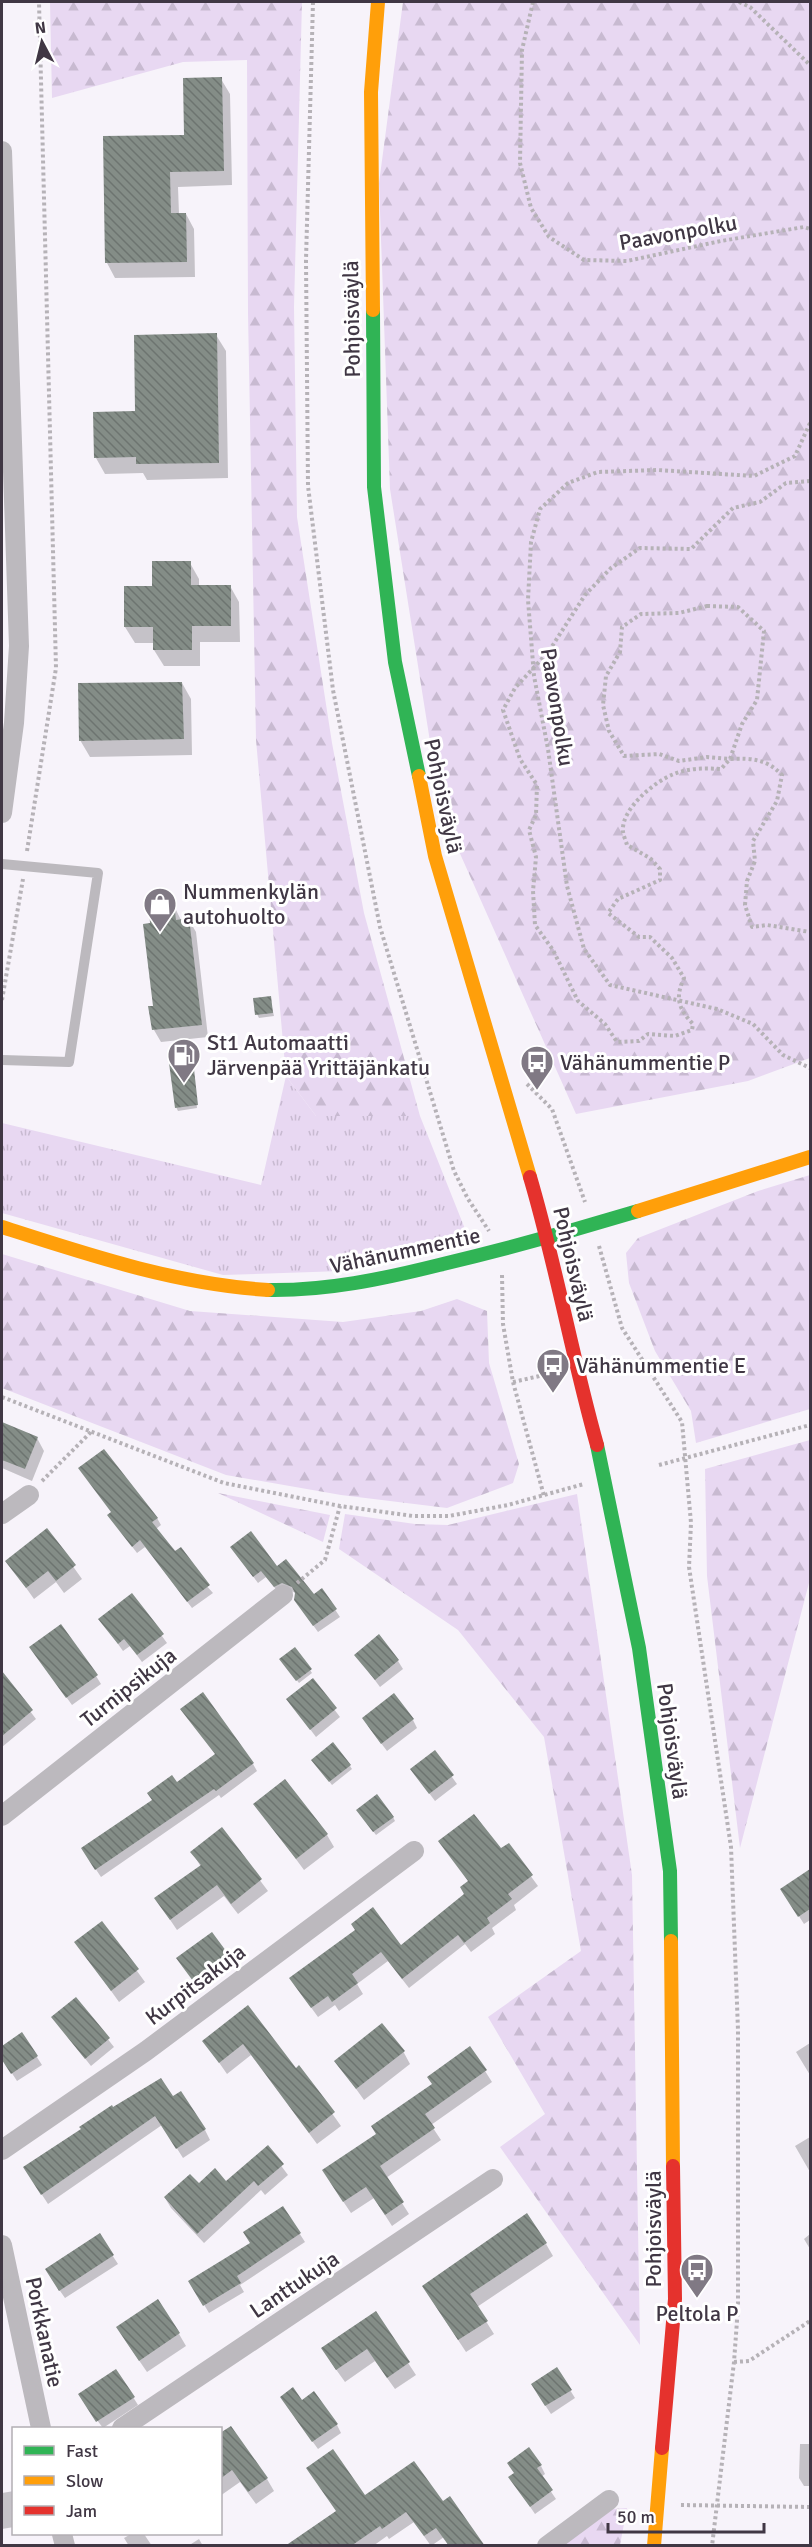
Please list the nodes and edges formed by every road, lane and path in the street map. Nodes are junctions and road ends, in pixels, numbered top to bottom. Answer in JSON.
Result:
{"nodes":[{"id":1,"x":39,"y":2,"type":"edge"},
{"id":2,"x":314,"y":2,"type":"edge"},
{"id":3,"x":378,"y":2,"type":"edge"},
{"id":4,"x":533,"y":2,"type":"edge"},
{"id":5,"x":739,"y":2,"type":"edge"},
{"id":6,"x":810,"y":65,"type":"edge"},
{"id":7,"x":2,"y":151,"type":"edge"},
{"id":8,"x":810,"y":229,"type":"edge"},
{"id":9,"x":810,"y":423,"type":"edge"},
{"id":10,"x":810,"y":481,"type":"edge"},
{"id":11,"x":533,"y":669,"type":"junction"},
{"id":12,"x":730,"y":759,"type":"junction"},
{"id":13,"x":3,"y":787,"type":"edge"},
{"id":14,"x":2,"y":813,"type":"edge"},
{"id":15,"x":2,"y":864,"type":"edge"},
{"id":16,"x":25,"y":867,"type":"junction"},
{"id":17,"x":810,"y":932,"type":"edge"},
{"id":18,"x":2,"y":1000,"type":"edge"},
{"id":19,"x":679,"y":1000,"type":"junction"},
{"id":20,"x":2,"y":1060,"type":"edge"},
{"id":21,"x":810,"y":1068,"type":"edge"},
{"id":22,"x":522,"y":1080,"type":"dead end"},
{"id":23,"x":810,"y":1157,"type":"edge"},
{"id":24,"x":593,"y":1224,"type":"junction"},
{"id":25,"x":2,"y":1227,"type":"edge"},
{"id":26,"x":548,"y":1237,"type":"junction"},
{"id":27,"x":498,"y":1252,"type":"junction"},
{"id":28,"x":544,"y":1376,"type":"dead end"},
{"id":29,"x":513,"y":1382,"type":"junction"},
{"id":30,"x":2,"y":1397,"type":"edge"},
{"id":31,"x":810,"y":1425,"type":"edge"},
{"id":32,"x":92,"y":1431,"type":"junction"},
{"id":33,"x":686,"y":1457,"type":"junction"},
{"id":34,"x":659,"y":1465,"type":"dead end"},
{"id":35,"x":587,"y":1483,"type":"dead end"},
{"id":36,"x":29,"y":1495,"type":"joint"},
{"id":37,"x":544,"y":1496,"type":"junction"},
{"id":38,"x":340,"y":1506,"type":"junction"},
{"id":39,"x":2,"y":1514,"type":"edge"},
{"id":40,"x":284,"y":1595,"type":"joint"},
{"id":41,"x":2,"y":1816,"type":"edge"},
{"id":42,"x":414,"y":1851,"type":"dead end"},
{"id":43,"x":2,"y":2150,"type":"edge"},
{"id":44,"x":493,"y":2179,"type":"dead end"},
{"id":45,"x":2,"y":2245,"type":"edge"},
{"id":46,"x":810,"y":2321,"type":"edge"},
{"id":47,"x":734,"y":2362,"type":"junction"},
{"id":48,"x":41,"y":2427,"type":"edge"},
{"id":49,"x":123,"y":2427,"type":"edge"},
{"id":50,"x":609,"y":2500,"type":"dead end"},
{"id":51,"x":674,"y":2504,"type":"dead end"},
{"id":52,"x":715,"y":2507,"type":"junction"},
{"id":53,"x":810,"y":2507,"type":"edge"},
{"id":54,"x":547,"y":2546,"type":"edge"},
{"id":55,"x":654,"y":2546,"type":"edge"},
{"id":56,"x":712,"y":2546,"type":"edge"}],
"edges":[{"from":1,"to":16,"type":"path"},
{"from":2,"to":27,"type":"path"},
{"from":3,"to":26,"type":"main road","name":"Pohjoisväylä"},
{"from":4,"to":8,"type":"path","name":"Paavonpolku"},
{"from":5,"to":6,"type":"path"},
{"from":7,"to":13,"type":"street"},
{"from":9,"to":11,"type":"path","name":"Paavonpolku"},
{"from":10,"to":11,"type":"path"},
{"from":11,"to":19,"type":"path","name":"Paavonpolku"},
{"from":11,"to":19,"type":"path"},
{"from":12,"to":12,"type":"path"},
{"from":12,"to":17,"type":"path"},
{"from":12,"to":19,"type":"path"},
{"from":13,"to":14,"type":"street"},
{"from":15,"to":16,"type":"lane"},
{"from":16,"to":18,"type":"path"},
{"from":16,"to":20,"type":"lane"},
{"from":19,"to":21,"type":"path","name":"Paavonpolku"},
{"from":22,"to":24,"type":"path"},
{"from":23,"to":24,"type":"main road","name":"Vähänummentie"},
{"from":24,"to":26,"type":"main road","name":"Vähänummentie"},
{"from":24,"to":33,"type":"path"},
{"from":25,"to":27,"type":"main road","name":"Vähänummentie"},
{"from":26,"to":27,"type":"main road","name":"Vähänummentie"},
{"from":26,"to":55,"type":"main road","name":"Pohjoisväylä"},
{"from":27,"to":29,"type":"path"},
{"from":28,"to":29,"type":"path"},
{"from":29,"to":37,"type":"path"},
{"from":30,"to":32,"type":"path"},
{"from":31,"to":33,"type":"path"},
{"from":32,"to":36,"type":"path"},
{"from":32,"to":38,"type":"path"},
{"from":33,"to":34,"type":"path"},
{"from":33,"to":47,"type":"path"},
{"from":35,"to":37,"type":"path"},
{"from":36,"to":39,"type":"street"},
{"from":37,"to":38,"type":"path"},
{"from":38,"to":40,"type":"path"},
{"from":40,"to":41,"type":"street","name":"Turnipsikuja"},
{"from":42,"to":43,"type":"street","name":"Kurpitsakuja"},
{"from":44,"to":49,"type":"street","name":"Lanttukuja"},
{"from":45,"to":48,"type":"street","name":"Porkkanatie"},
{"from":46,"to":47,"type":"path"},
{"from":47,"to":52,"type":"path"},
{"from":50,"to":54,"type":"street"},
{"from":51,"to":52,"type":"path"},
{"from":52,"to":53,"type":"path"},
{"from":52,"to":56,"type":"path"}]}
